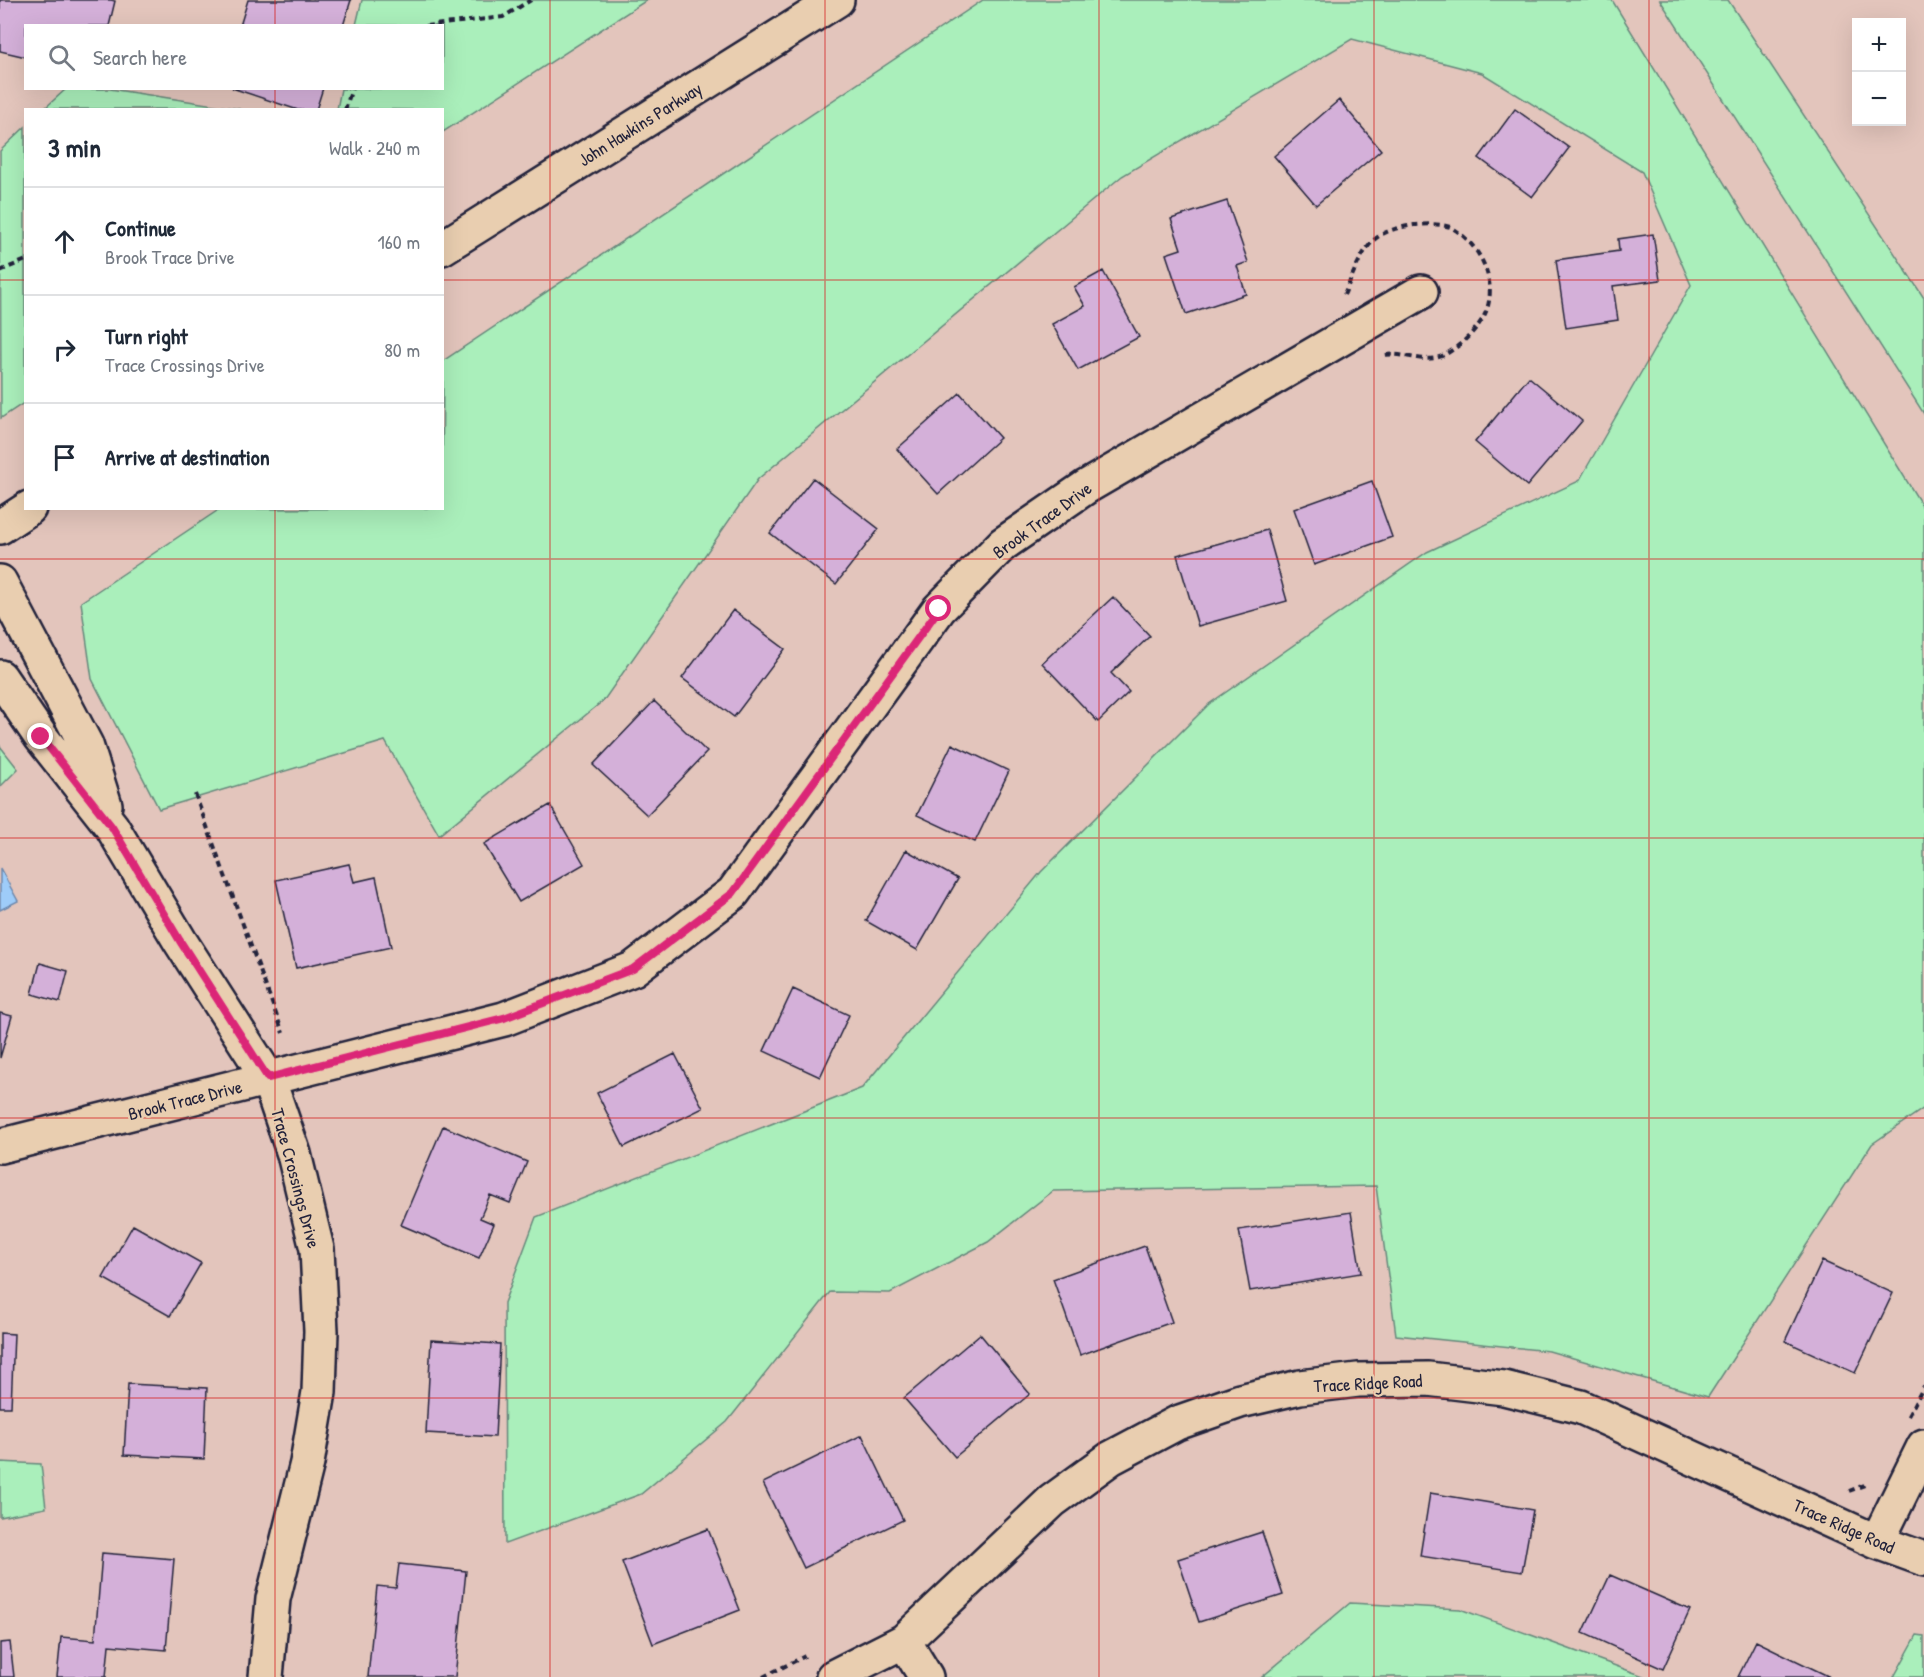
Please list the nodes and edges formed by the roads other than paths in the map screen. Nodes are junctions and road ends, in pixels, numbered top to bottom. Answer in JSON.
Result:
{"nodes":[{"id":1,"x":837,"y":0,"type":"edge"},
{"id":2,"x":444,"y":247,"type":"edge"},
{"id":3,"x":1421,"y":292,"type":"dead end"},
{"id":4,"x":26,"y":510,"type":"edge"},
{"id":5,"x":0,"y":527,"type":"edge"},
{"id":6,"x":0,"y":582,"type":"edge"},
{"id":7,"x":0,"y":677,"type":"edge"},
{"id":8,"x":112,"y":827,"type":"junction"},
{"id":9,"x":261,"y":1067,"type":"junction"},
{"id":10,"x":0,"y":1146,"type":"edge"},
{"id":11,"x":1914,"y":1435,"type":"edge"},
{"id":12,"x":1876,"y":1542,"type":"junction"},
{"id":13,"x":1924,"y":1559,"type":"edge"},
{"id":14,"x":904,"y":1641,"type":"junction"},
{"id":15,"x":266,"y":1677,"type":"edge"},
{"id":16,"x":833,"y":1677,"type":"edge"},
{"id":17,"x":926,"y":1677,"type":"edge"}],
"edges":[{"from":1,"to":2,"type":"street","name":"John Hawkins Parkway"},
{"from":3,"to":9,"type":"street","name":"Brook Trace Drive"},
{"from":4,"to":5,"type":"street"},
{"from":6,"to":8,"type":"street","name":"Trace Crossings Drive"},
{"from":7,"to":8,"type":"street","name":"Trace Crossings Drive"},
{"from":8,"to":9,"type":"street","name":"Trace Crossings Drive"},
{"from":9,"to":10,"type":"street","name":"Brook Trace Drive"},
{"from":9,"to":15,"type":"street","name":"Trace Crossings Drive"},
{"from":11,"to":12,"type":"street"},
{"from":12,"to":13,"type":"street","name":"Trace Ridge Road"},
{"from":12,"to":14,"type":"street","name":"Trace Ridge Road"},
{"from":14,"to":16,"type":"street","name":"Trace Ridge Road"},
{"from":14,"to":17,"type":"street"}]}
